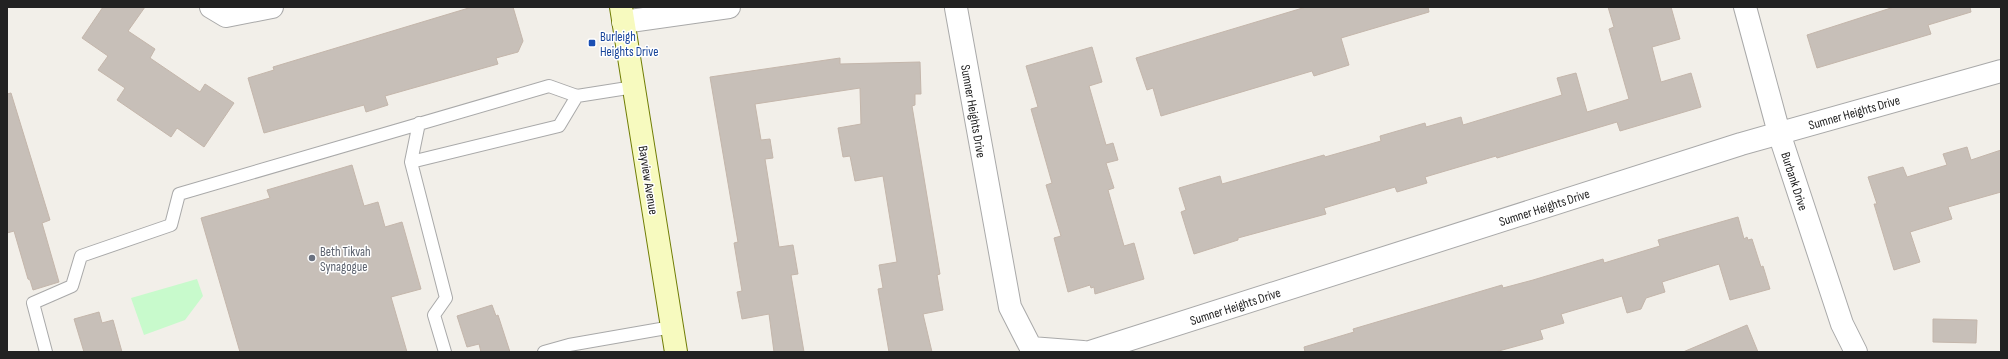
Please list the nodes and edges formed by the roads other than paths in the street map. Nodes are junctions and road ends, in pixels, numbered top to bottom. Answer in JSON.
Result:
{"nodes":[{"id":1,"x":211,"y":7,"type":"edge"},
{"id":2,"x":272,"y":7,"type":"edge"},
{"id":3,"x":729,"y":7,"type":"edge"},
{"id":4,"x":957,"y":7,"type":"edge"},
{"id":5,"x":1745,"y":7,"type":"edge"},
{"id":6,"x":622,"y":14,"type":"edge"},
{"id":7,"x":2001,"y":71,"type":"edge"},
{"id":8,"x":634,"y":87,"type":"junction"},
{"id":9,"x":577,"y":96,"type":"junction"},
{"id":10,"x":419,"y":124,"type":"junction"},
{"id":11,"x":1779,"y":133,"type":"junction"},
{"id":12,"x":411,"y":162,"type":"junction"},
{"id":13,"x":672,"y":327,"type":"junction"},
{"id":14,"x":46,"y":352,"type":"edge"},
{"id":15,"x":445,"y":352,"type":"edge"},
{"id":16,"x":544,"y":352,"type":"edge"},
{"id":17,"x":676,"y":352,"type":"edge"},
{"id":18,"x":1084,"y":352,"type":"edge"},
{"id":19,"x":1090,"y":352,"type":"edge"},
{"id":20,"x":1856,"y":352,"type":"edge"}],
"edges":[{"from":1,"to":2,"type":"street"},
{"from":3,"to":6,"type":"street"},
{"from":4,"to":18,"type":"street","name":"Sumner Heights Drive"},
{"from":5,"to":11,"type":"street","name":"Burbank Drive"},
{"from":6,"to":8,"type":"main road","name":"Bayview Avenue"},
{"from":7,"to":11,"type":"street","name":"Sumner Heights Drive"},
{"from":8,"to":9,"type":"lane"},
{"from":8,"to":13,"type":"main road","name":"Bayview Avenue"},
{"from":9,"to":10,"type":"lane"},
{"from":9,"to":12,"type":"lane"},
{"from":10,"to":12,"type":"lane"},
{"from":10,"to":14,"type":"lane"},
{"from":11,"to":19,"type":"street","name":"Sumner Heights Drive"},
{"from":11,"to":20,"type":"street","name":"Burbank Drive"},
{"from":12,"to":15,"type":"lane"},
{"from":13,"to":16,"type":"lane"},
{"from":13,"to":17,"type":"main road","name":"Bayview Avenue"}]}
